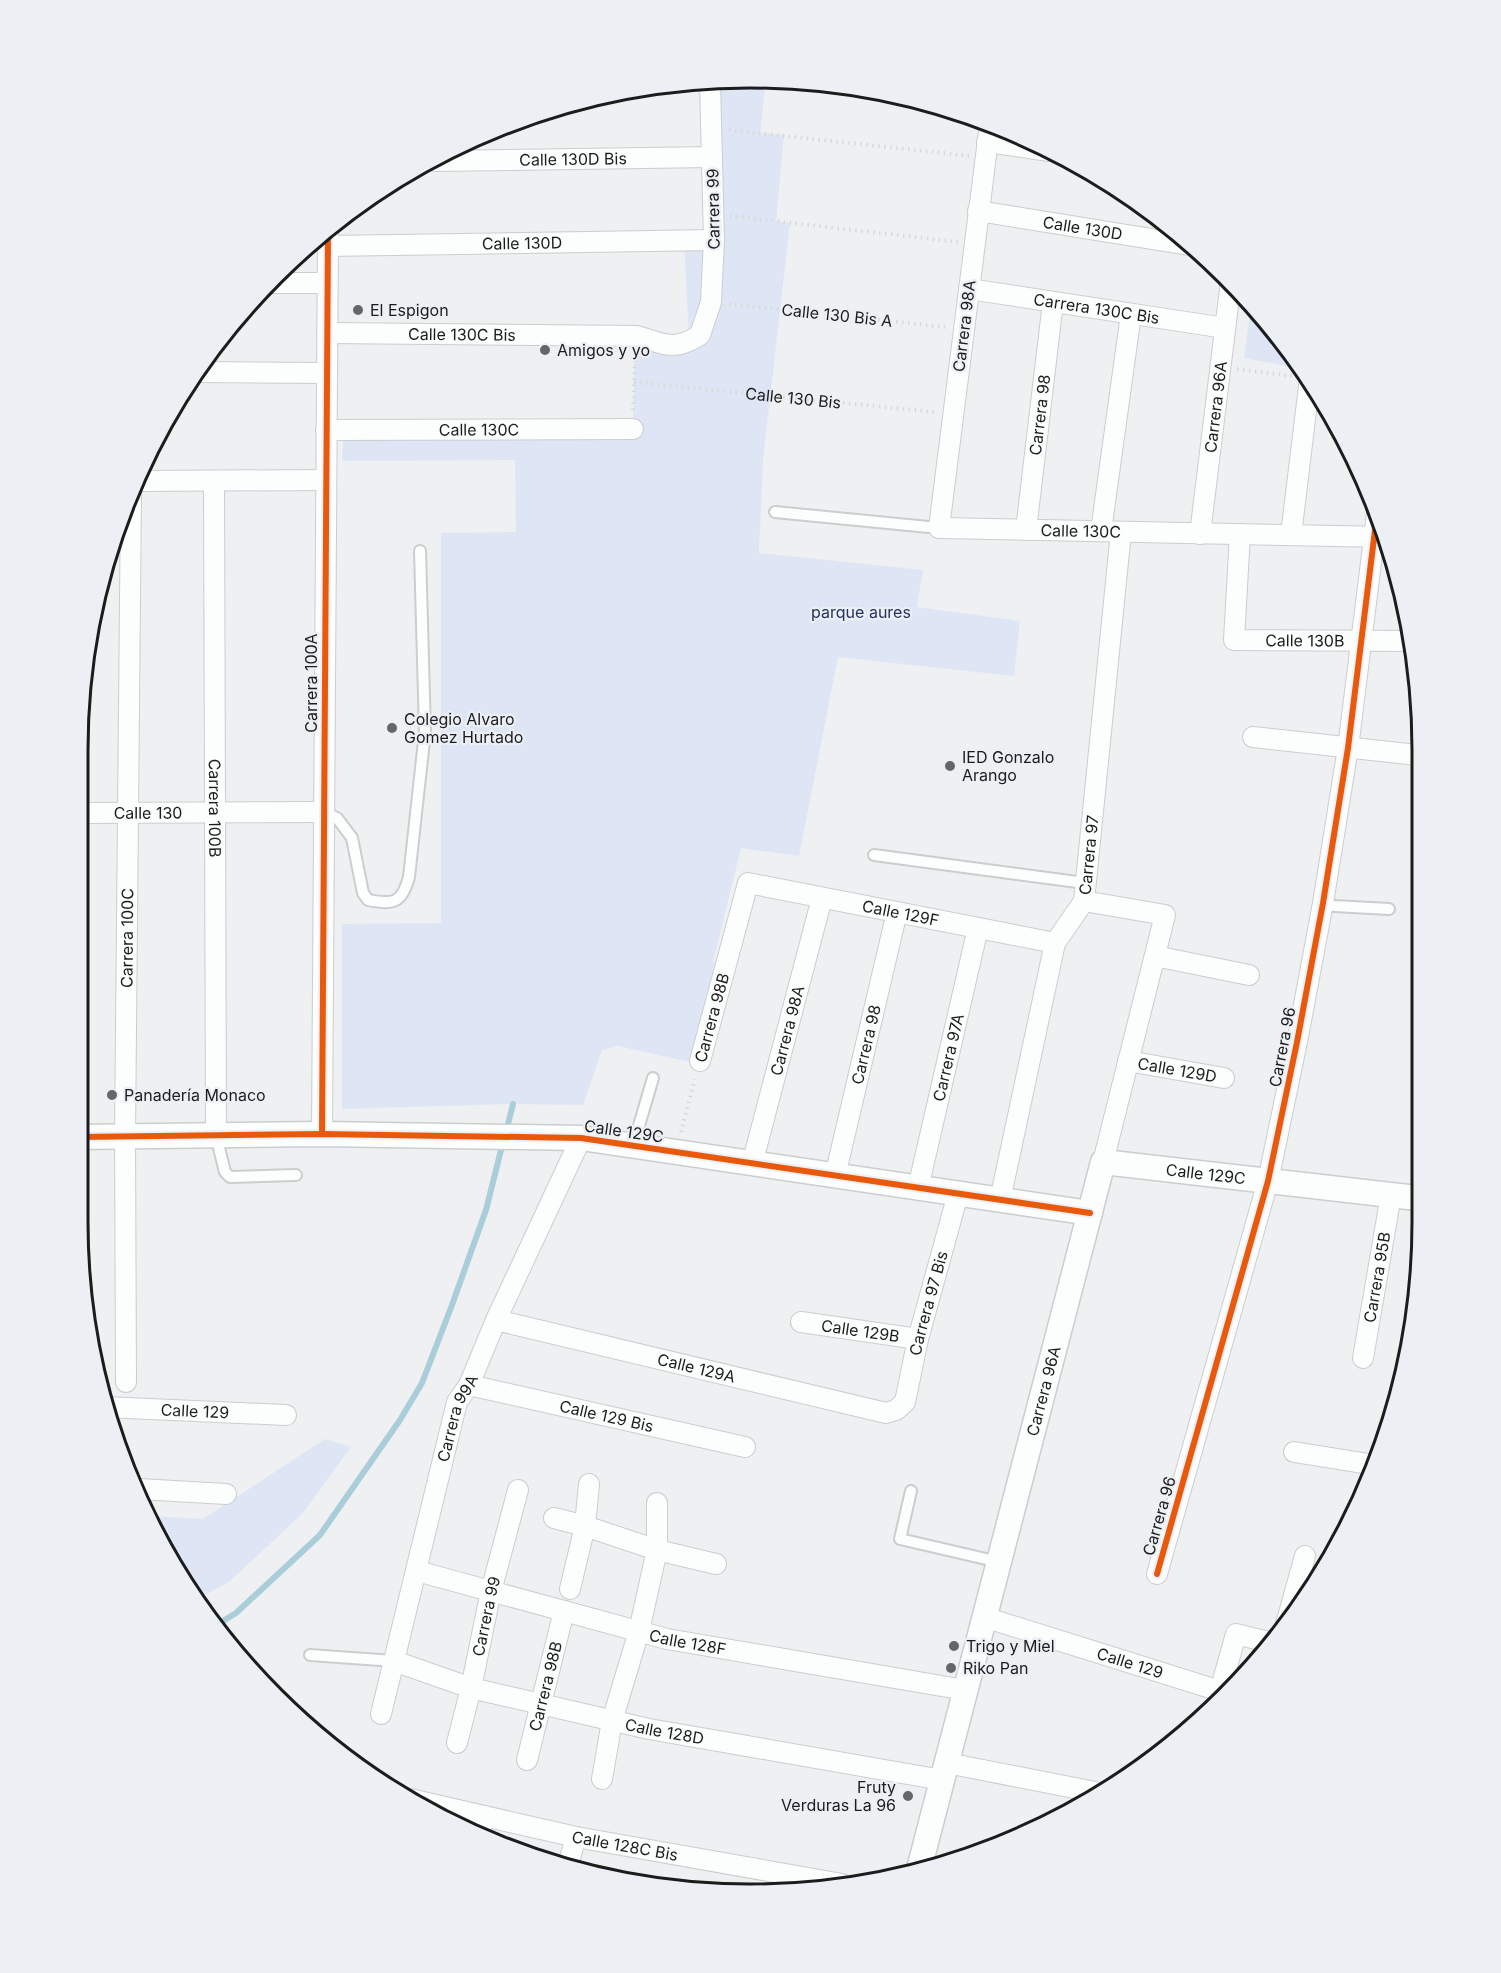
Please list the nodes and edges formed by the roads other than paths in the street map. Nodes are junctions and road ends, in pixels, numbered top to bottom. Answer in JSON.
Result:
{"nodes":[{"id":1,"x":710,"y":90,"type":"edge"},
{"id":2,"x":987,"y":141,"type":"edge"},
{"id":3,"x":1020,"y":146,"type":"edge"},
{"id":4,"x":712,"y":158,"type":"junction"},
{"id":5,"x":453,"y":160,"type":"edge"},
{"id":6,"x":978,"y":211,"type":"junction"},
{"id":7,"x":330,"y":239,"type":"edge"},
{"id":8,"x":714,"y":240,"type":"junction"},
{"id":9,"x":328,"y":241,"type":"edge"},
{"id":10,"x":1175,"y":243,"type":"edge"},
{"id":11,"x":281,"y":283,"type":"edge"},
{"id":12,"x":327,"y":283,"type":"junction"},
{"id":13,"x":969,"y":289,"type":"junction"},
{"id":14,"x":1229,"y":293,"type":"edge"},
{"id":15,"x":1053,"y":302,"type":"junction"},
{"id":16,"x":1131,"y":314,"type":"junction"},
{"id":17,"x":1225,"y":328,"type":"junction"},
{"id":18,"x":327,"y":333,"type":"junction"},
{"id":19,"x":700,"y":335,"type":"joint"},
{"id":20,"x":208,"y":372,"type":"edge"},
{"id":21,"x":327,"y":373,"type":"junction"},
{"id":22,"x":1308,"y":394,"type":"edge"},
{"id":23,"x":633,"y":429,"type":"road end"},
{"id":24,"x":326,"y":430,"type":"junction"},
{"id":25,"x":326,"y":480,"type":"junction"},
{"id":26,"x":146,"y":481,"type":"edge"},
{"id":27,"x":214,"y":481,"type":"junction"},
{"id":28,"x":775,"y":512,"type":"dead end"},
{"id":29,"x":939,"y":528,"type":"junction"},
{"id":30,"x":1026,"y":530,"type":"junction"},
{"id":31,"x":1101,"y":531,"type":"junction"},
{"id":32,"x":126,"y":532,"type":"edge"},
{"id":33,"x":1121,"y":532,"type":"junction"},
{"id":34,"x":1200,"y":534,"type":"junction"},
{"id":35,"x":1240,"y":534,"type":"junction"},
{"id":36,"x":1291,"y":535,"type":"junction"},
{"id":37,"x":1377,"y":537,"type":"edge"},
{"id":38,"x":1379,"y":546,"type":"edge"},
{"id":39,"x":420,"y":551,"type":"dead end"},
{"id":40,"x":1362,"y":641,"type":"junction"},
{"id":41,"x":1403,"y":641,"type":"edge"},
{"id":42,"x":1253,"y":737,"type":"dead end"},
{"id":43,"x":1348,"y":748,"type":"junction"},
{"id":44,"x":1412,"y":754,"type":"edge"},
{"id":45,"x":324,"y":812,"type":"junction"},
{"id":46,"x":88,"y":813,"type":"edge"},
{"id":47,"x":129,"y":813,"type":"junction"},
{"id":48,"x":215,"y":813,"type":"junction"},
{"id":49,"x":874,"y":855,"type":"dead end"},
{"id":50,"x":748,"y":883,"type":"joint"},
{"id":51,"x":1085,"y":892,"type":"junction"},
{"id":52,"x":822,"y":898,"type":"junction"},
{"id":53,"x":1323,"y":903,"type":"junction"},
{"id":54,"x":1389,"y":909,"type":"dead end"},
{"id":55,"x":897,"y":912,"type":"junction"},
{"id":56,"x":978,"y":928,"type":"junction"},
{"id":57,"x":1055,"y":943,"type":"junction"},
{"id":58,"x":1155,"y":956,"type":"junction"},
{"id":59,"x":1249,"y":975,"type":"dead end"},
{"id":60,"x":700,"y":1061,"type":"road end"},
{"id":61,"x":1128,"y":1061,"type":"junction"},
{"id":62,"x":653,"y":1078,"type":"dead end"},
{"id":63,"x":1224,"y":1078,"type":"dead end"},
{"id":64,"x":322,"y":1134,"type":"junction"},
{"id":65,"x":216,"y":1135,"type":"junction"},
{"id":66,"x":125,"y":1136,"type":"junction"},
{"id":67,"x":88,"y":1137,"type":"edge"},
{"id":68,"x":581,"y":1138,"type":"junction"},
{"id":69,"x":633,"y":1146,"type":"junction"},
{"id":70,"x":1103,"y":1162,"type":"junction"},
{"id":71,"x":752,"y":1164,"type":"junction"},
{"id":72,"x":296,"y":1175,"type":"dead end"},
{"id":73,"x":835,"y":1176,"type":"junction"},
{"id":74,"x":1268,"y":1181,"type":"junction"},
{"id":75,"x":918,"y":1188,"type":"junction"},
{"id":76,"x":958,"y":1194,"type":"junction"},
{"id":77,"x":1392,"y":1195,"type":"junction"},
{"id":78,"x":1412,"y":1197,"type":"edge"},
{"id":79,"x":1000,"y":1200,"type":"junction"},
{"id":80,"x":1090,"y":1214,"type":"junction"},
{"id":81,"x":496,"y":1320,"type":"junction"},
{"id":82,"x":801,"y":1322,"type":"dead end"},
{"id":83,"x":918,"y":1339,"type":"junction"},
{"id":84,"x":1363,"y":1358,"type":"dead end"},
{"id":85,"x":126,"y":1382,"type":"dead end"},
{"id":86,"x":469,"y":1385,"type":"junction"},
{"id":87,"x":115,"y":1407,"type":"edge"},
{"id":88,"x":896,"y":1410,"type":"joint"},
{"id":89,"x":286,"y":1414,"type":"dead end"},
{"id":90,"x":745,"y":1447,"type":"dead end"},
{"id":91,"x":1294,"y":1452,"type":"dead end"},
{"id":92,"x":1367,"y":1464,"type":"edge"},
{"id":93,"x":589,"y":1484,"type":"dead end"},
{"id":94,"x":145,"y":1489,"type":"edge"},
{"id":95,"x":518,"y":1490,"type":"dead end"},
{"id":96,"x":911,"y":1491,"type":"dead end"},
{"id":97,"x":226,"y":1494,"type":"dead end"},
{"id":98,"x":657,"y":1503,"type":"dead end"},
{"id":99,"x":554,"y":1518,"type":"dead end"},
{"id":100,"x":585,"y":1526,"type":"junction"},
{"id":101,"x":657,"y":1550,"type":"junction"},
{"id":102,"x":1305,"y":1557,"type":"dead end"},
{"id":103,"x":999,"y":1562,"type":"junction"},
{"id":104,"x":716,"y":1564,"type":"dead end"},
{"id":105,"x":417,"y":1571,"type":"junction"},
{"id":106,"x":1157,"y":1574,"type":"dead end"},
{"id":107,"x":570,"y":1589,"type":"dead end"},
{"id":108,"x":491,"y":1591,"type":"junction"},
{"id":109,"x":1292,"y":1603,"type":"edge"},
{"id":110,"x":564,"y":1611,"type":"junction"},
{"id":111,"x":984,"y":1617,"type":"junction"},
{"id":112,"x":639,"y":1631,"type":"junction"},
{"id":113,"x":1264,"y":1641,"type":"edge"},
{"id":114,"x":310,"y":1655,"type":"dead end"},
{"id":115,"x":394,"y":1661,"type":"junction"},
{"id":116,"x":471,"y":1688,"type":"junction"},
{"id":117,"x":1220,"y":1689,"type":"edge"},
{"id":118,"x":965,"y":1690,"type":"junction"},
{"id":119,"x":1219,"y":1691,"type":"edge"},
{"id":120,"x":541,"y":1704,"type":"junction"},
{"id":121,"x":381,"y":1714,"type":"dead end"},
{"id":122,"x":612,"y":1721,"type":"junction"},
{"id":123,"x":457,"y":1743,"type":"dead end"},
{"id":124,"x":527,"y":1760,"type":"dead end"},
{"id":125,"x":944,"y":1771,"type":"junction"},
{"id":126,"x":602,"y":1779,"type":"dead end"},
{"id":127,"x":1088,"y":1791,"type":"edge"},
{"id":128,"x":461,"y":1818,"type":"edge"},
{"id":129,"x":482,"y":1825,"type":"edge"},
{"id":130,"x":576,"y":1837,"type":"junction"},
{"id":131,"x":570,"y":1859,"type":"edge"},
{"id":132,"x":921,"y":1862,"type":"edge"},
{"id":133,"x":822,"y":1880,"type":"edge"}],
"edges":[{"from":1,"to":4,"type":"street","name":"Carrera 99"},
{"from":2,"to":3,"type":"street"},
{"from":2,"to":6,"type":"street","name":"Carrera 98A"},
{"from":4,"to":5,"type":"street","name":"Calle 130D Bis"},
{"from":4,"to":8,"type":"street","name":"Carrera 99"},
{"from":6,"to":10,"type":"street","name":"Calle 130D"},
{"from":6,"to":13,"type":"street","name":"Carrera 98A"},
{"from":7,"to":8,"type":"street","name":"Calle 130D"},
{"from":8,"to":19,"type":"street","name":"Carrera 99"},
{"from":9,"to":12,"type":"street","name":"Carrera 100A"},
{"from":11,"to":12,"type":"street"},
{"from":12,"to":18,"type":"street","name":"Carrera 100A"},
{"from":13,"to":15,"type":"street","name":"Carrera 130C Bis"},
{"from":13,"to":29,"type":"street","name":"Carrera 98A"},
{"from":14,"to":17,"type":"street","name":"Carrera 96A"},
{"from":15,"to":16,"type":"street","name":"Carrera 130C Bis"},
{"from":15,"to":30,"type":"street","name":"Carrera 98"},
{"from":16,"to":17,"type":"street","name":"Carrera 130C Bis"},
{"from":16,"to":31,"type":"street"},
{"from":17,"to":34,"type":"street","name":"Carrera 96A"},
{"from":18,"to":19,"type":"street","name":"Calle 130C Bis"},
{"from":18,"to":21,"type":"street","name":"Carrera 100A"},
{"from":20,"to":21,"type":"street"},
{"from":21,"to":24,"type":"street","name":"Carrera 100A"},
{"from":22,"to":36,"type":"street"},
{"from":23,"to":24,"type":"street","name":"Calle 130C"},
{"from":24,"to":25,"type":"street","name":"Carrera 100A"},
{"from":25,"to":27,"type":"street"},
{"from":25,"to":45,"type":"street","name":"Carrera 100A"},
{"from":26,"to":27,"type":"street"},
{"from":27,"to":48,"type":"street","name":"Carrera 100B"},
{"from":28,"to":29,"type":"lane","name":"Calle 130C"},
{"from":29,"to":30,"type":"street","name":"Calle 130C"},
{"from":30,"to":31,"type":"street","name":"Calle 130C"},
{"from":31,"to":33,"type":"street","name":"Calle 130C"},
{"from":32,"to":47,"type":"street","name":"Carrera 100C"},
{"from":33,"to":34,"type":"street","name":"Calle 130C"},
{"from":33,"to":51,"type":"street","name":"Carrera 97"},
{"from":34,"to":35,"type":"street","name":"Calle 130C"},
{"from":35,"to":36,"type":"street","name":"Calle 130C"},
{"from":35,"to":40,"type":"street","name":"Calle 130B"},
{"from":36,"to":37,"type":"street","name":"Calle 130C"},
{"from":38,"to":40,"type":"street","name":"Carrera 96"},
{"from":39,"to":45,"type":"lane"},
{"from":40,"to":41,"type":"street","name":"Calle 130B"},
{"from":40,"to":43,"type":"street","name":"Carrera 96"},
{"from":42,"to":43,"type":"street"},
{"from":43,"to":44,"type":"street"},
{"from":43,"to":53,"type":"street","name":"Carrera 96"},
{"from":45,"to":48,"type":"street","name":"Calle 130"},
{"from":45,"to":64,"type":"street","name":"Carrera 100A"},
{"from":46,"to":47,"type":"street","name":"Calle 130"},
{"from":47,"to":48,"type":"street","name":"Calle 130"},
{"from":47,"to":66,"type":"street","name":"Carrera 100C"},
{"from":48,"to":65,"type":"street","name":"Carrera 100B"},
{"from":49,"to":51,"type":"lane"},
{"from":50,"to":52,"type":"street","name":"Calle 129F"},
{"from":50,"to":60,"type":"street","name":"Carrera 98B"},
{"from":51,"to":57,"type":"street","name":"Carrera 97"},
{"from":51,"to":58,"type":"street","name":"Carrera 96A"},
{"from":52,"to":55,"type":"street","name":"Calle 129F"},
{"from":52,"to":71,"type":"street","name":"Carrera 98A"},
{"from":53,"to":54,"type":"lane"},
{"from":53,"to":74,"type":"street","name":"Carrera 96"},
{"from":55,"to":56,"type":"street","name":"Calle 129F"},
{"from":55,"to":73,"type":"street","name":"Carrera 98"},
{"from":56,"to":57,"type":"street","name":"Calle 129F"},
{"from":56,"to":75,"type":"street","name":"Carrera 97A"},
{"from":57,"to":79,"type":"street","name":"Carrera 97"},
{"from":58,"to":59,"type":"street"},
{"from":58,"to":61,"type":"street","name":"Carrera 96A"},
{"from":61,"to":63,"type":"street","name":"Calle 129D"},
{"from":61,"to":70,"type":"street","name":"Carrera 96A"},
{"from":62,"to":69,"type":"lane"},
{"from":64,"to":65,"type":"street","name":"Calle 129C"},
{"from":64,"to":68,"type":"street","name":"Calle 129C"},
{"from":65,"to":66,"type":"street","name":"Calle 129C"},
{"from":65,"to":72,"type":"lane"},
{"from":66,"to":67,"type":"street","name":"Calle 129C"},
{"from":66,"to":85,"type":"street","name":"Carrera 100C"},
{"from":68,"to":69,"type":"street","name":"Calle 129C"},
{"from":68,"to":81,"type":"street","name":"Carrera 99A"},
{"from":69,"to":71,"type":"street","name":"Calle 129C"},
{"from":70,"to":74,"type":"street","name":"Calle 129C"},
{"from":70,"to":80,"type":"street","name":"Carrera 96A"},
{"from":71,"to":73,"type":"street","name":"Calle 129C"},
{"from":73,"to":75,"type":"street","name":"Calle 129C"},
{"from":74,"to":77,"type":"street","name":"Calle 129C"},
{"from":74,"to":106,"type":"street","name":"Carrera 96"},
{"from":75,"to":76,"type":"street","name":"Calle 129C"},
{"from":76,"to":79,"type":"street","name":"Calle 129C"},
{"from":76,"to":83,"type":"street","name":"Carrera 97 Bis"},
{"from":77,"to":78,"type":"street","name":"Calle 129C"},
{"from":77,"to":84,"type":"street","name":"Carrera 95B"},
{"from":79,"to":80,"type":"street","name":"Calle 129C"},
{"from":80,"to":103,"type":"street","name":"Carrera 96A"},
{"from":81,"to":86,"type":"street","name":"Carrera 99A"},
{"from":81,"to":88,"type":"street","name":"Calle 129A"},
{"from":82,"to":83,"type":"street","name":"Calle 129B"},
{"from":83,"to":88,"type":"street","name":"Carrera 97 Bis"},
{"from":86,"to":90,"type":"street","name":"Calle 129 Bis"},
{"from":86,"to":105,"type":"street","name":"Carrera 99A"},
{"from":87,"to":89,"type":"street","name":"Calle 129"},
{"from":91,"to":92,"type":"street"},
{"from":93,"to":100,"type":"street"},
{"from":94,"to":97,"type":"street"},
{"from":95,"to":108,"type":"street","name":"Carrera 99"},
{"from":96,"to":103,"type":"lane"},
{"from":98,"to":101,"type":"street"},
{"from":99,"to":100,"type":"street"},
{"from":100,"to":101,"type":"street"},
{"from":100,"to":107,"type":"street"},
{"from":101,"to":104,"type":"street"},
{"from":101,"to":112,"type":"street"},
{"from":102,"to":109,"type":"street"},
{"from":103,"to":111,"type":"street","name":"Carrera 96A"},
{"from":105,"to":108,"type":"street","name":"Calle 128F"},
{"from":105,"to":115,"type":"street","name":"Carrera 99A"},
{"from":108,"to":110,"type":"street","name":"Calle 128F"},
{"from":108,"to":116,"type":"street","name":"Carrera 99"},
{"from":110,"to":112,"type":"street","name":"Calle 128F"},
{"from":110,"to":120,"type":"street","name":"Carrera 98B"},
{"from":111,"to":118,"type":"street","name":"Carrera 96A"},
{"from":111,"to":119,"type":"street","name":"Calle 129"},
{"from":112,"to":118,"type":"street","name":"Calle 128F"},
{"from":112,"to":122,"type":"street"},
{"from":113,"to":117,"type":"street","name":"Calle 129"},
{"from":114,"to":115,"type":"lane"},
{"from":115,"to":116,"type":"street","name":"Calle 128D"},
{"from":115,"to":121,"type":"street","name":"Carrera 99A"},
{"from":116,"to":120,"type":"street","name":"Calle 128D"},
{"from":116,"to":123,"type":"street","name":"Carrera 99"},
{"from":118,"to":125,"type":"street","name":"Carrera 96A"},
{"from":120,"to":122,"type":"street","name":"Calle 128D"},
{"from":120,"to":124,"type":"street","name":"Carrera 98B"},
{"from":122,"to":125,"type":"street","name":"Calle 128D"},
{"from":122,"to":126,"type":"street"},
{"from":125,"to":127,"type":"street","name":"Calle 128D"},
{"from":125,"to":132,"type":"street","name":"Carrera 96A"},
{"from":128,"to":129,"type":"street","name":"Calle 128C Bis"},
{"from":129,"to":130,"type":"street","name":"Calle 128C Bis"},
{"from":130,"to":131,"type":"street"},
{"from":130,"to":133,"type":"street","name":"Calle 128C Bis"}]}
